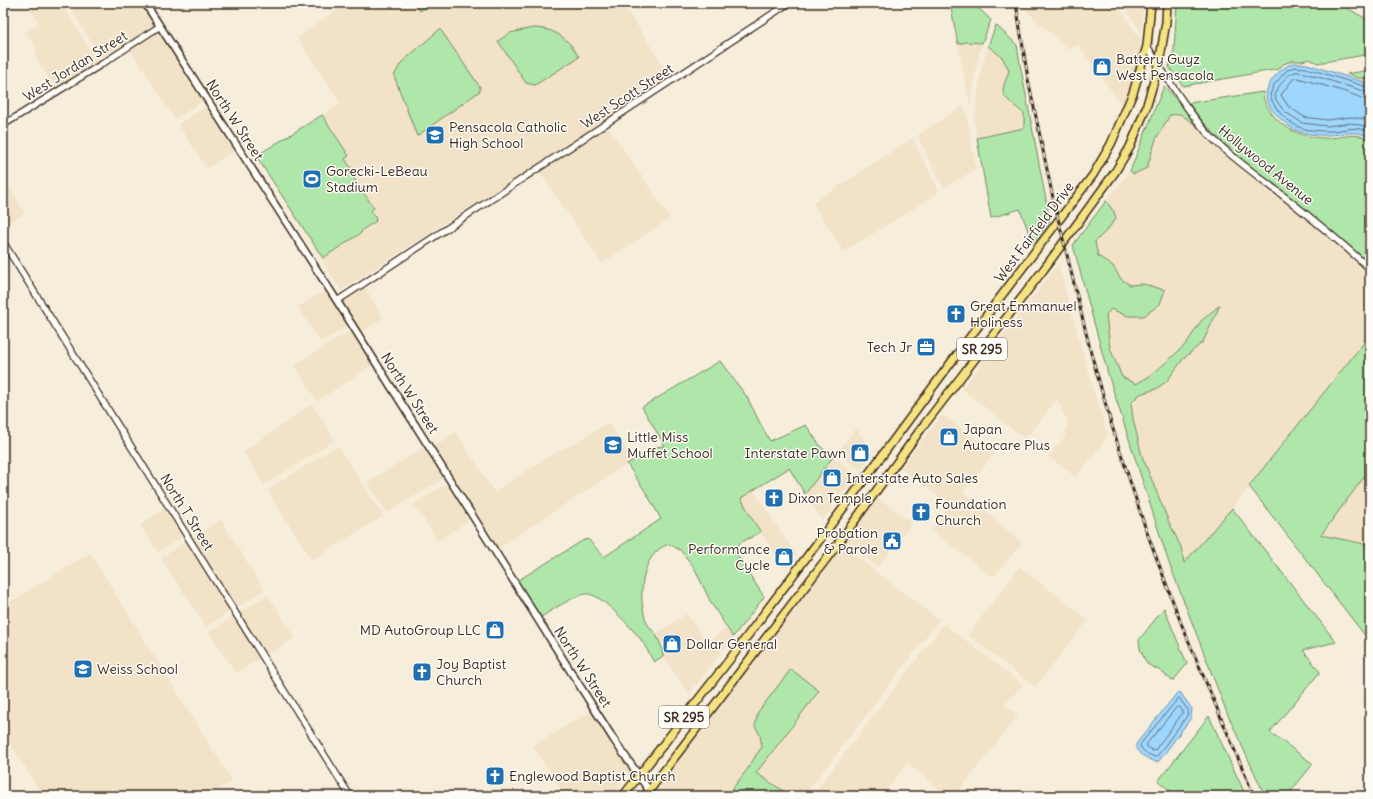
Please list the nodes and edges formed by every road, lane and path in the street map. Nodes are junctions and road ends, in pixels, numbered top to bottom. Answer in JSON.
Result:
{"nodes":[{"id":1,"x":145,"y":3,"type":"edge"},
{"id":2,"x":789,"y":3,"type":"edge"},
{"id":3,"x":1152,"y":3,"type":"edge"},
{"id":4,"x":1167,"y":3,"type":"edge"},
{"id":5,"x":160,"y":26,"type":"junction"},
{"id":6,"x":1147,"y":46,"type":"junction"},
{"id":7,"x":1159,"y":64,"type":"junction"},
{"id":8,"x":3,"y":125,"type":"edge"},
{"id":9,"x":3,"y":242,"type":"edge"},
{"id":10,"x":1370,"y":269,"type":"edge"},
{"id":11,"x":337,"y":301,"type":"junction"},
{"id":12,"x":639,"y":776,"type":"junction"},
{"id":13,"x":649,"y":794,"type":"edge"},
{"id":14,"x":350,"y":796,"type":"edge"},
{"id":15,"x":623,"y":796,"type":"edge"}],
"edges":[{"from":1,"to":5,"type":"main road","name":"North W Street"},
{"from":2,"to":11,"type":"street","name":"West Scott Street"},
{"from":3,"to":6,"type":"main road","name":"West Fairfield Drive","number":"SR 295"},
{"from":4,"to":7,"type":"main road","name":"West Fairfield Drive","number":"SR 295"},
{"from":5,"to":8,"type":"street","name":"West Jordan Street"},
{"from":5,"to":11,"type":"main road","name":"North W Street"},
{"from":6,"to":7,"type":"street","name":"Hollywood Avenue"},
{"from":6,"to":12,"type":"main road","name":"West Fairfield Drive","number":"SR 295"},
{"from":7,"to":10,"type":"street","name":"Hollywood Avenue"},
{"from":7,"to":13,"type":"main road","name":"West Fairfield Drive","number":"SR 295"},
{"from":9,"to":14,"type":"street","name":"North T Street"},
{"from":11,"to":12,"type":"main road","name":"North W Street"},
{"from":12,"to":13,"type":"main road","name":"North W Street"},
{"from":12,"to":15,"type":"main road","name":"West Fairfield Drive","number":"SR 295"}]}
